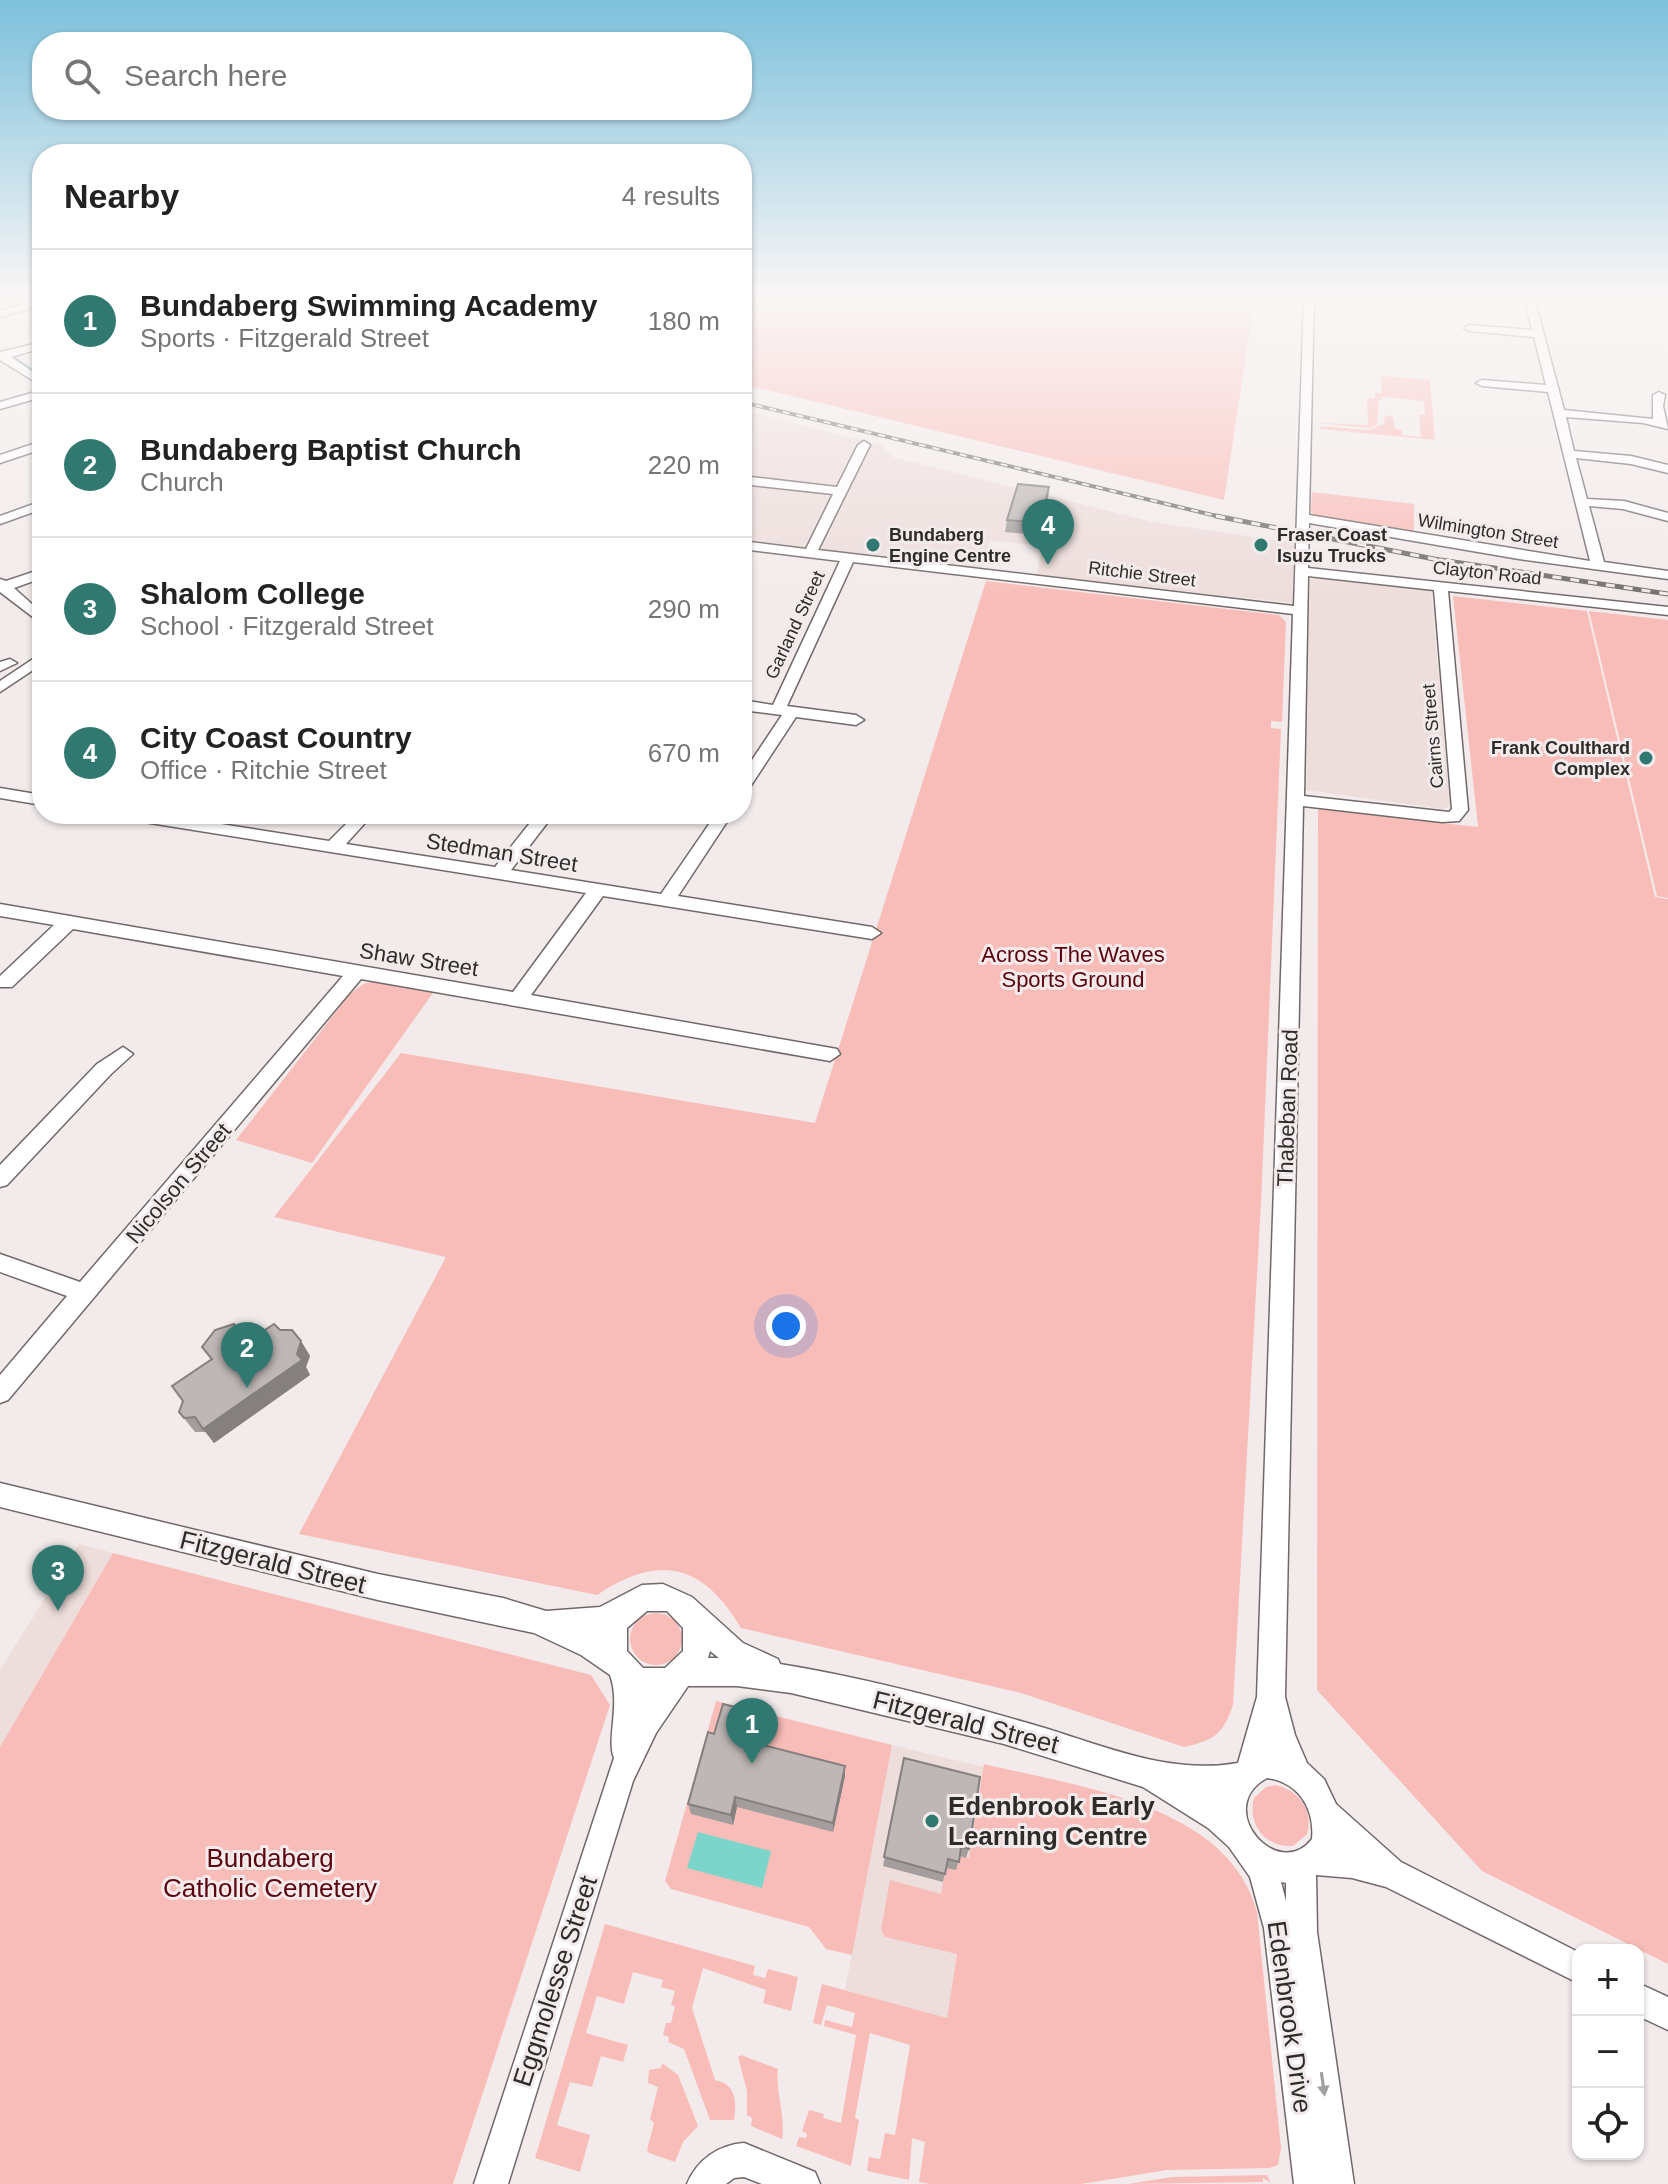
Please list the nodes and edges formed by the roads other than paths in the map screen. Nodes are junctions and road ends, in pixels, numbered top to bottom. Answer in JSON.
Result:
{"nodes":[{"id":1,"x":23,"y":399,"type":"edge"},
{"id":2,"x":1306,"y":399,"type":"edge"},
{"id":3,"x":1554,"y":399,"type":"edge"},
{"id":4,"x":1658,"y":399,"type":"edge"},
{"id":5,"x":0,"y":406,"type":"edge"},
{"id":6,"x":1559,"y":413,"type":"junction"},
{"id":7,"x":1664,"y":425,"type":"edge"},
{"id":8,"x":864,"y":445,"type":"dead end"},
{"id":9,"x":32,"y":448,"type":"edge"},
{"id":10,"x":1570,"y":454,"type":"junction"},
{"id":11,"x":0,"y":459,"type":"edge"},
{"id":12,"x":1668,"y":469,"type":"edge"},
{"id":13,"x":752,"y":481,"type":"edge"},
{"id":14,"x":841,"y":491,"type":"junction"},
{"id":15,"x":1582,"y":502,"type":"junction"},
{"id":16,"x":32,"y":509,"type":"edge"},
{"id":17,"x":1668,"y":517,"type":"edge"},
{"id":18,"x":1303,"y":518,"type":"junction"},
{"id":19,"x":0,"y":520,"type":"edge"},
{"id":20,"x":752,"y":546,"type":"edge"},
{"id":21,"x":810,"y":553,"type":"junction"},
{"id":22,"x":848,"y":558,"type":"junction"},
{"id":23,"x":1598,"y":566,"type":"junction"},
{"id":24,"x":1302,"y":571,"type":"junction"},
{"id":25,"x":1668,"y":575,"type":"edge"},
{"id":26,"x":32,"y":576,"type":"edge"},
{"id":27,"x":1,"y":586,"type":"edge"},
{"id":28,"x":1441,"y":586,"type":"junction"},
{"id":29,"x":1300,"y":611,"type":"junction"},
{"id":30,"x":1668,"y":611,"type":"edge"},
{"id":31,"x":32,"y":612,"type":"edge"},
{"id":32,"x":32,"y":664,"type":"edge"},
{"id":33,"x":0,"y":688,"type":"edge"},
{"id":34,"x":752,"y":706,"type":"edge"},
{"id":35,"x":785,"y":711,"type":"junction"},
{"id":36,"x":856,"y":720,"type":"dead end"},
{"id":37,"x":752,"y":769,"type":"edge"},
{"id":38,"x":0,"y":793,"type":"edge"},
{"id":39,"x":32,"y":798,"type":"edge"},
{"id":40,"x":1296,"y":800,"type":"junction"},
{"id":41,"x":214,"y":824,"type":"edge"},
{"id":42,"x":355,"y":824,"type":"edge"},
{"id":43,"x":538,"y":824,"type":"edge"},
{"id":44,"x":717,"y":824,"type":"edge"},
{"id":45,"x":333,"y":847,"type":"junction"},
{"id":46,"x":499,"y":874,"type":"junction"},
{"id":47,"x":598,"y":890,"type":"junction"},
{"id":48,"x":666,"y":900,"type":"junction"},
{"id":49,"x":0,"y":910,"type":"edge"},
{"id":50,"x":69,"y":922,"type":"junction"},
{"id":51,"x":872,"y":933,"type":"dead end"},
{"id":52,"x":356,"y":973,"type":"junction"},
{"id":53,"x":5,"y":982,"type":"dead end"},
{"id":54,"x":518,"y":1000,"type":"junction"},
{"id":55,"x":123,"y":1054,"type":"dead end"},
{"id":56,"x":830,"y":1054,"type":"dead end"},
{"id":57,"x":0,"y":1179,"type":"edge"},
{"id":58,"x":0,"y":1263,"type":"edge"},
{"id":59,"x":85,"y":1293,"type":"junction"},
{"id":60,"x":0,"y":1392,"type":"edge"},
{"id":61,"x":0,"y":1495,"type":"edge"},
{"id":62,"x":630,"y":1607,"type":"junction"},
{"id":63,"x":695,"y":1620,"type":"junction"},
{"id":64,"x":547,"y":1622,"type":"junction"},
{"id":65,"x":620,"y":1668,"type":"junction"},
{"id":66,"x":678,"y":1675,"type":"junction"},
{"id":67,"x":790,"y":1678,"type":"junction"},
{"id":68,"x":1271,"y":1697,"type":"junction"},
{"id":69,"x":1140,"y":1771,"type":"junction"},
{"id":70,"x":1246,"y":1772,"type":"junction"},
{"id":71,"x":1296,"y":1772,"type":"junction"},
{"id":72,"x":620,"y":1778,"type":"junction"},
{"id":73,"x":1326,"y":1814,"type":"junction"},
{"id":74,"x":1246,"y":1847,"type":"junction"},
{"id":75,"x":1307,"y":1864,"type":"junction"},
{"id":76,"x":1390,"y":1873,"type":"junction"},
{"id":77,"x":1572,"y":1965,"type":"edge"},
{"id":78,"x":1644,"y":2002,"type":"edge"},
{"id":79,"x":1668,"y":2014,"type":"edge"},
{"id":80,"x":491,"y":2184,"type":"edge"},
{"id":81,"x":704,"y":2184,"type":"edge"},
{"id":82,"x":803,"y":2184,"type":"edge"},
{"id":83,"x":1311,"y":2184,"type":"edge"},
{"id":84,"x":1337,"y":2184,"type":"edge"}],
"edges":[{"from":1,"to":5,"type":"street"},
{"from":2,"to":18,"type":"street","name":"Thabeban Road"},
{"from":3,"to":6,"type":"street"},
{"from":4,"to":7,"type":"street"},
{"from":6,"to":7,"type":"street"},
{"from":6,"to":10,"type":"street"},
{"from":8,"to":14,"type":"street"},
{"from":9,"to":11,"type":"street"},
{"from":10,"to":12,"type":"street"},
{"from":10,"to":15,"type":"street"},
{"from":13,"to":14,"type":"street"},
{"from":14,"to":21,"type":"street"},
{"from":15,"to":17,"type":"street"},
{"from":15,"to":23,"type":"street"},
{"from":16,"to":19,"type":"street"},
{"from":18,"to":23,"type":"street","name":"Wilmington Street"},
{"from":18,"to":24,"type":"street","name":"Thabeban Road"},
{"from":20,"to":21,"type":"street","name":"Ritchie Street"},
{"from":21,"to":22,"type":"street","name":"Ritchie Street"},
{"from":22,"to":29,"type":"street","name":"Ritchie Street"},
{"from":22,"to":35,"type":"street","name":"Garland Street"},
{"from":23,"to":25,"type":"street","name":"Wilmington Street"},
{"from":24,"to":28,"type":"street","name":"Clayton Road"},
{"from":24,"to":29,"type":"street","name":"Thabeban Road"},
{"from":26,"to":27,"type":"street"},
{"from":27,"to":31,"type":"street"},
{"from":28,"to":30,"type":"street","name":"Clayton Road"},
{"from":28,"to":40,"type":"street","name":"Cairns Street"},
{"from":29,"to":40,"type":"street","name":"Thabeban Road"},
{"from":32,"to":33,"type":"street"},
{"from":34,"to":35,"type":"street"},
{"from":35,"to":36,"type":"street"},
{"from":35,"to":37,"type":"street","name":"Garland Street"},
{"from":38,"to":39,"type":"street"},
{"from":40,"to":68,"type":"street","name":"Thabeban Road"},
{"from":41,"to":45,"type":"street","name":"Stedman Street"},
{"from":42,"to":45,"type":"street"},
{"from":43,"to":46,"type":"street"},
{"from":44,"to":48,"type":"street"},
{"from":45,"to":46,"type":"street","name":"Stedman Street"},
{"from":46,"to":47,"type":"street","name":"Stedman Street"},
{"from":47,"to":48,"type":"street","name":"Stedman Street"},
{"from":47,"to":54,"type":"street"},
{"from":48,"to":51,"type":"street","name":"Stedman Street"},
{"from":49,"to":50,"type":"street","name":"Shaw Street"},
{"from":50,"to":52,"type":"street","name":"Shaw Street"},
{"from":50,"to":53,"type":"street"},
{"from":52,"to":54,"type":"street","name":"Shaw Street"},
{"from":52,"to":59,"type":"street","name":"Nicolson Street"},
{"from":54,"to":56,"type":"street","name":"Shaw Street"},
{"from":55,"to":57,"type":"street"},
{"from":58,"to":59,"type":"street"},
{"from":59,"to":60,"type":"street","name":"Nicolson Street"},
{"from":61,"to":64,"type":"street","name":"Fitzgerald Street"},
{"from":62,"to":63,"type":"street"},
{"from":62,"to":64,"type":"street"},
{"from":62,"to":65,"type":"street"},
{"from":63,"to":66,"type":"street"},
{"from":63,"to":67,"type":"street"},
{"from":64,"to":65,"type":"street"},
{"from":65,"to":66,"type":"street"},
{"from":65,"to":72,"type":"street"},
{"from":66,"to":67,"type":"street"},
{"from":66,"to":72,"type":"street"},
{"from":67,"to":69,"type":"street","name":"Fitzgerald Street"},
{"from":68,"to":70,"type":"street","name":"Thabeban Road"},
{"from":68,"to":71,"type":"street","name":"Thabeban Road"},
{"from":69,"to":70,"type":"street","name":"Fitzgerald Street"},
{"from":69,"to":74,"type":"street","name":"Fitzgerald Street"},
{"from":70,"to":71,"type":"street"},
{"from":70,"to":74,"type":"street"},
{"from":71,"to":73,"type":"street"},
{"from":72,"to":80,"type":"street","name":"Eggmolesse Street"},
{"from":73,"to":75,"type":"street"},
{"from":73,"to":76,"type":"street"},
{"from":74,"to":75,"type":"street"},
{"from":74,"to":83,"type":"street","name":"Edenbrook Drive"},
{"from":75,"to":76,"type":"street"},
{"from":75,"to":84,"type":"street","name":"Edenbrook Drive","one_way":true},
{"from":76,"to":77,"type":"street"},
{"from":78,"to":79,"type":"street"},
{"from":81,"to":82,"type":"street"}]}
